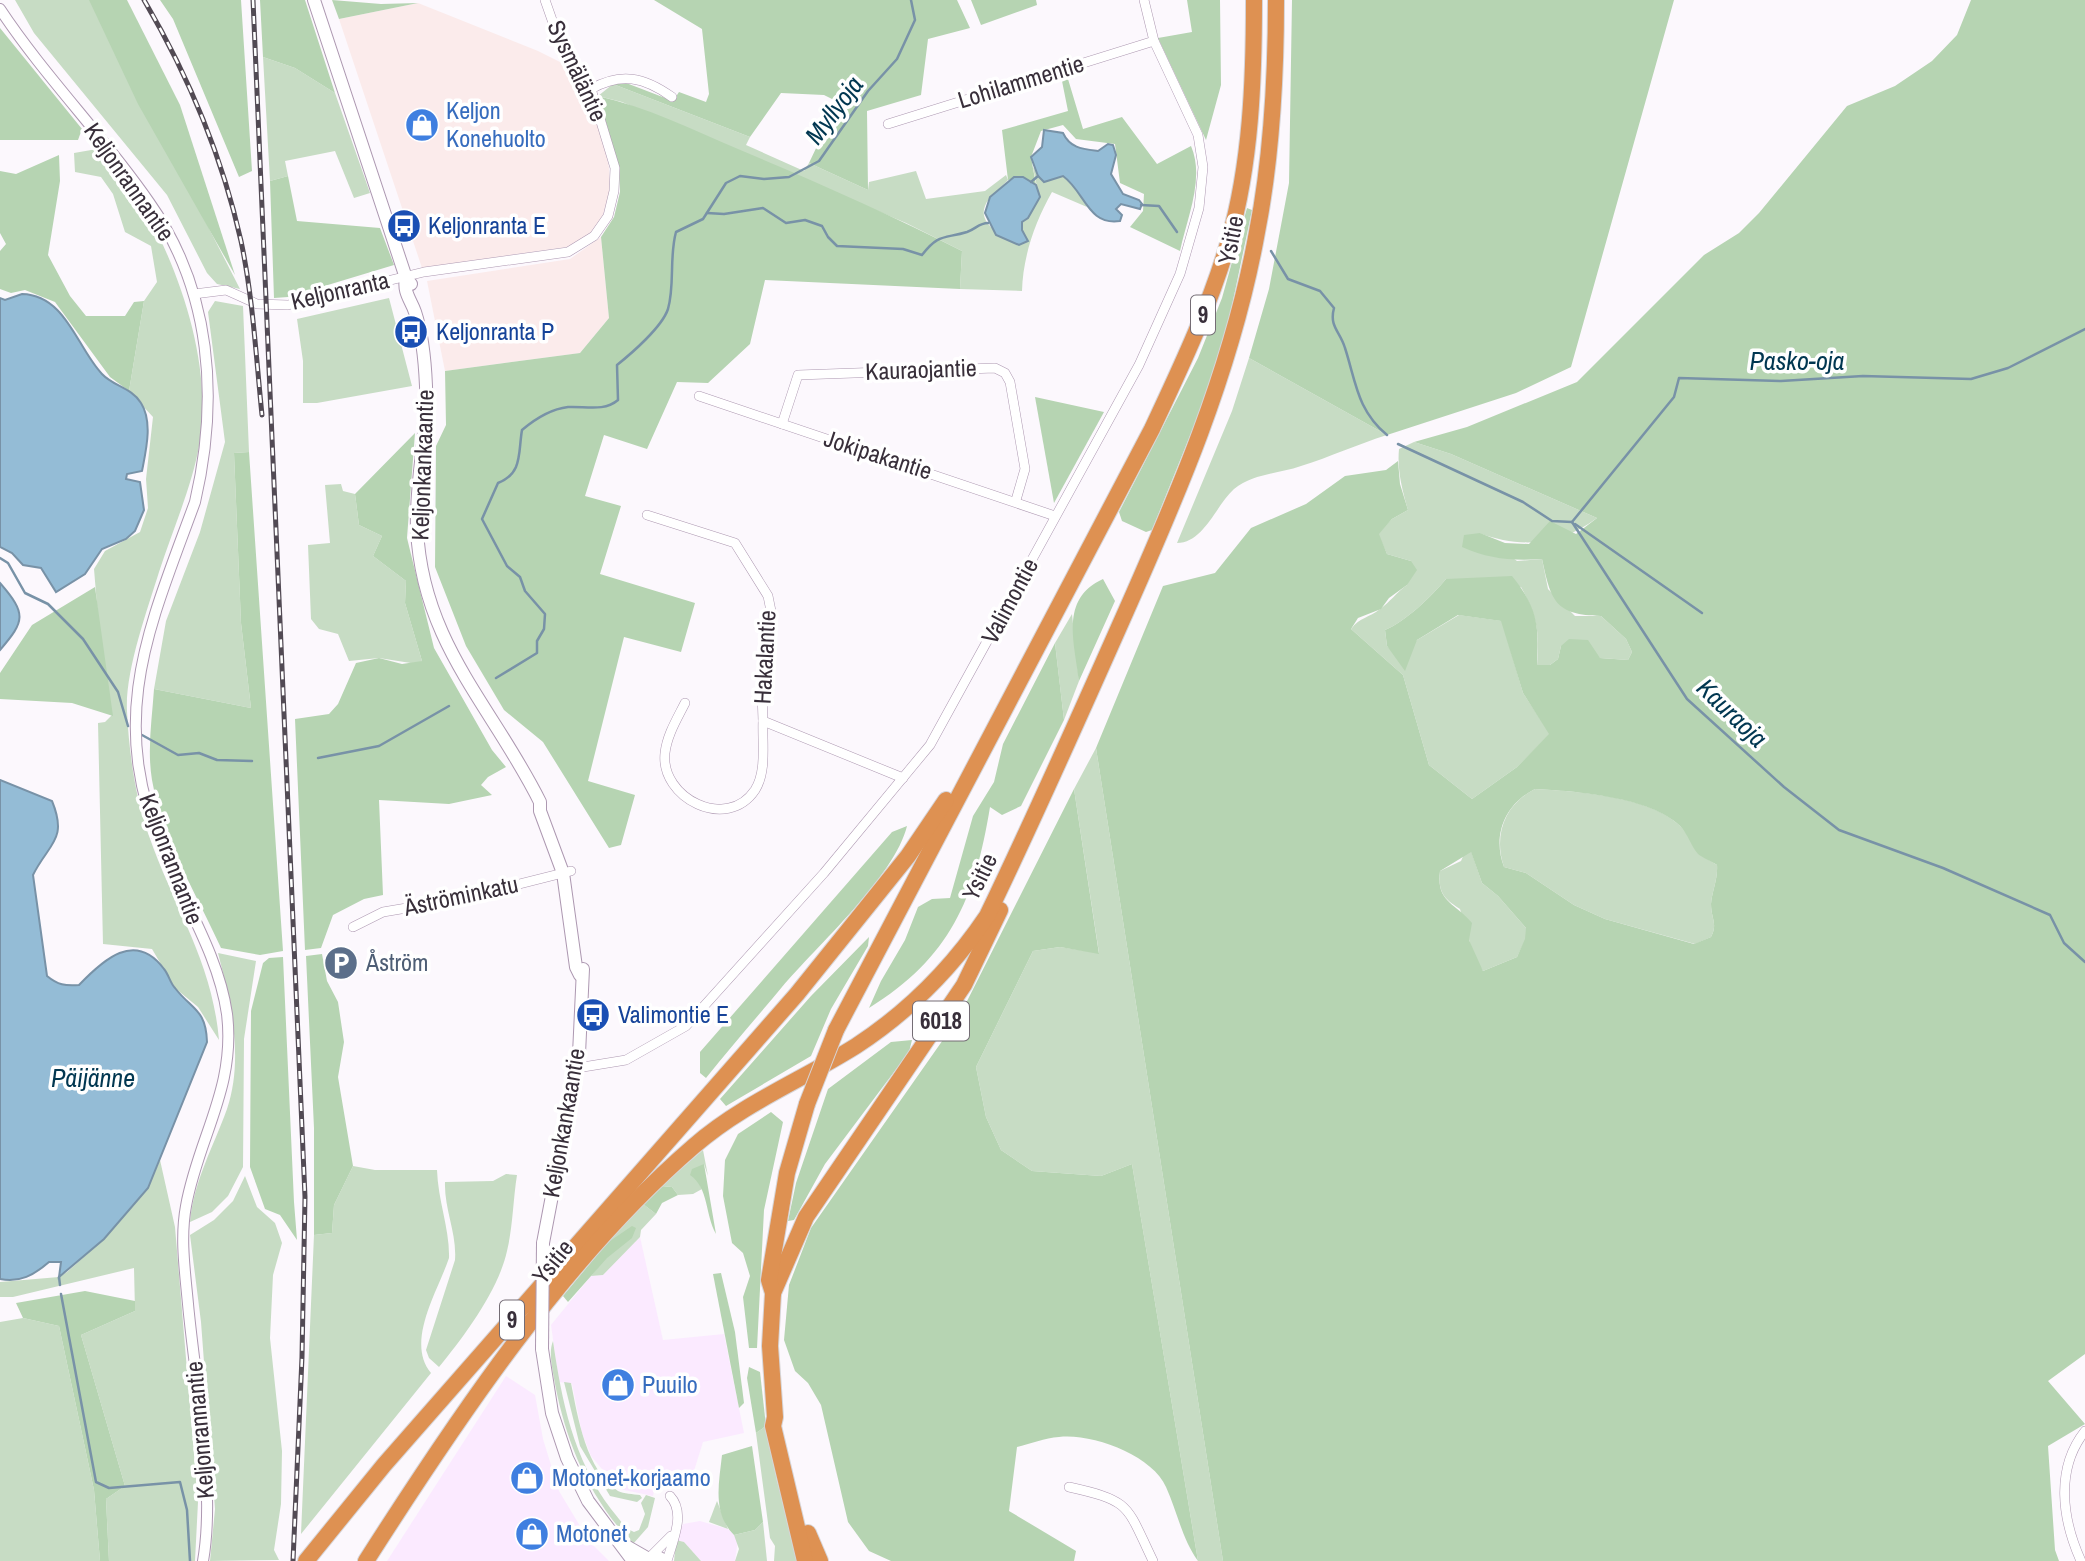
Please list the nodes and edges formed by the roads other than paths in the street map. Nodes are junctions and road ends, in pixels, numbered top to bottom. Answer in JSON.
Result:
{"nodes":[{"id":1,"x":314,"y":0,"type":"edge"},
{"id":2,"x":545,"y":0,"type":"edge"},
{"id":3,"x":1144,"y":0,"type":"edge"},
{"id":4,"x":1254,"y":0,"type":"edge"},
{"id":5,"x":1276,"y":0,"type":"edge"},
{"id":6,"x":0,"y":9,"type":"edge"},
{"id":7,"x":1154,"y":41,"type":"junction"},
{"id":8,"x":591,"y":89,"type":"junction"},
{"id":9,"x":672,"y":97,"type":"dead end"},
{"id":10,"x":888,"y":124,"type":"dead end"},
{"id":11,"x":406,"y":277,"type":"junction"},
{"id":12,"x":194,"y":294,"type":"junction"},
{"id":13,"x":699,"y":396,"type":"dead end"},
{"id":14,"x":782,"y":424,"type":"junction"},
{"id":15,"x":1016,"y":500,"type":"junction"},
{"id":16,"x":647,"y":515,"type":"dead end"},
{"id":17,"x":1055,"y":516,"type":"junction"},
{"id":18,"x":685,"y":703,"type":"dead end"},
{"id":19,"x":763,"y":721,"type":"junction"},
{"id":20,"x":974,"y":766,"type":"junction"},
{"id":21,"x":903,"y":778,"type":"junction"},
{"id":22,"x":1023,"y":842,"type":"junction"},
{"id":23,"x":567,"y":872,"type":"junction"},
{"id":24,"x":353,"y":927,"type":"dead end"},
{"id":25,"x":577,"y":1068,"type":"junction"},
{"id":26,"x":773,"y":1293,"type":"junction"},
{"id":27,"x":775,"y":1417,"type":"junction"},
{"id":28,"x":2085,"y":1431,"type":"edge"},
{"id":29,"x":1069,"y":1487,"type":"dead end"},
{"id":30,"x":670,"y":1496,"type":"dead end"},
{"id":31,"x":671,"y":1536,"type":"junction"},
{"id":32,"x":622,"y":1545,"type":"junction"},
{"id":33,"x":647,"y":1558,"type":"edge"},
{"id":34,"x":202,"y":1561,"type":"edge"},
{"id":35,"x":306,"y":1561,"type":"edge"},
{"id":36,"x":366,"y":1561,"type":"edge"},
{"id":37,"x":633,"y":1561,"type":"edge"},
{"id":38,"x":666,"y":1561,"type":"edge"},
{"id":39,"x":805,"y":1561,"type":"edge"},
{"id":40,"x":820,"y":1561,"type":"edge"},
{"id":41,"x":1153,"y":1561,"type":"edge"},
{"id":42,"x":2081,"y":1561,"type":"edge"}],
"edges":[{"from":1,"to":11,"type":"main road","name":"Keljonkankaantie"},
{"from":2,"to":8,"type":"street","name":"Sysmäläntie"},
{"from":3,"to":7,"type":"street","name":"Valimontie"},
{"from":4,"to":20,"type":"highway","name":"Ysitie","number":"9"},
{"from":5,"to":22,"type":"highway","name":"Ysitie","number":"9"},
{"from":6,"to":12,"type":"street","name":"Keljonrannantie"},
{"from":7,"to":10,"type":"street","name":"Lohilammentie"},
{"from":7,"to":17,"type":"street","name":"Valimontie"},
{"from":8,"to":9,"type":"street"},
{"from":8,"to":11,"type":"street","name":"Sysmäläntie"},
{"from":11,"to":12,"type":"street","name":"Keljonranta"},
{"from":11,"to":23,"type":"main road","name":"Keljonkankaantie"},
{"from":12,"to":34,"type":"street","name":"Keljonrannantie"},
{"from":13,"to":14,"type":"street","name":"Jokipakantie"},
{"from":14,"to":15,"type":"street","name":"Jokipakantie"},
{"from":14,"to":15,"type":"street","name":"Kauraojantie"},
{"from":15,"to":17,"type":"street","name":"Jokipakantie"},
{"from":16,"to":19,"type":"street","name":"Hakalantie"},
{"from":17,"to":21,"type":"street","name":"Valimontie"},
{"from":18,"to":19,"type":"street"},
{"from":19,"to":21,"type":"street","name":"Hakalantie"},
{"from":20,"to":26,"type":"highway","number":"6018","bridge":true},
{"from":20,"to":35,"type":"highway","number":"9"},
{"from":21,"to":25,"type":"street","name":"Valimontie"},
{"from":22,"to":26,"type":"highway","number":"6018"},
{"from":22,"to":36,"type":"highway","name":"Ysitie","number":"9"},
{"from":23,"to":24,"type":"street","name":"Äströminkatu"},
{"from":23,"to":25,"type":"main road","name":"Keljonkankaantie"},
{"from":25,"to":32,"type":"main road","name":"Keljonkankaantie","bridge":true},
{"from":26,"to":27,"type":"highway","number":"6018"},
{"from":27,"to":39,"type":"highway","number":"6018"},
{"from":27,"to":40,"type":"highway","number":"6018"},
{"from":28,"to":42,"type":"street"},
{"from":29,"to":41,"type":"street"},
{"from":30,"to":31,"type":"street"},
{"from":31,"to":33,"type":"street"},
{"from":31,"to":38,"type":"street"},
{"from":32,"to":33,"type":"main road","name":"Keljonkankaantie"},
{"from":32,"to":37,"type":"main road","name":"Keljonkankaantie"},
{"from":33,"to":38,"type":"main road","name":"Keljonkankaantie"}]}
